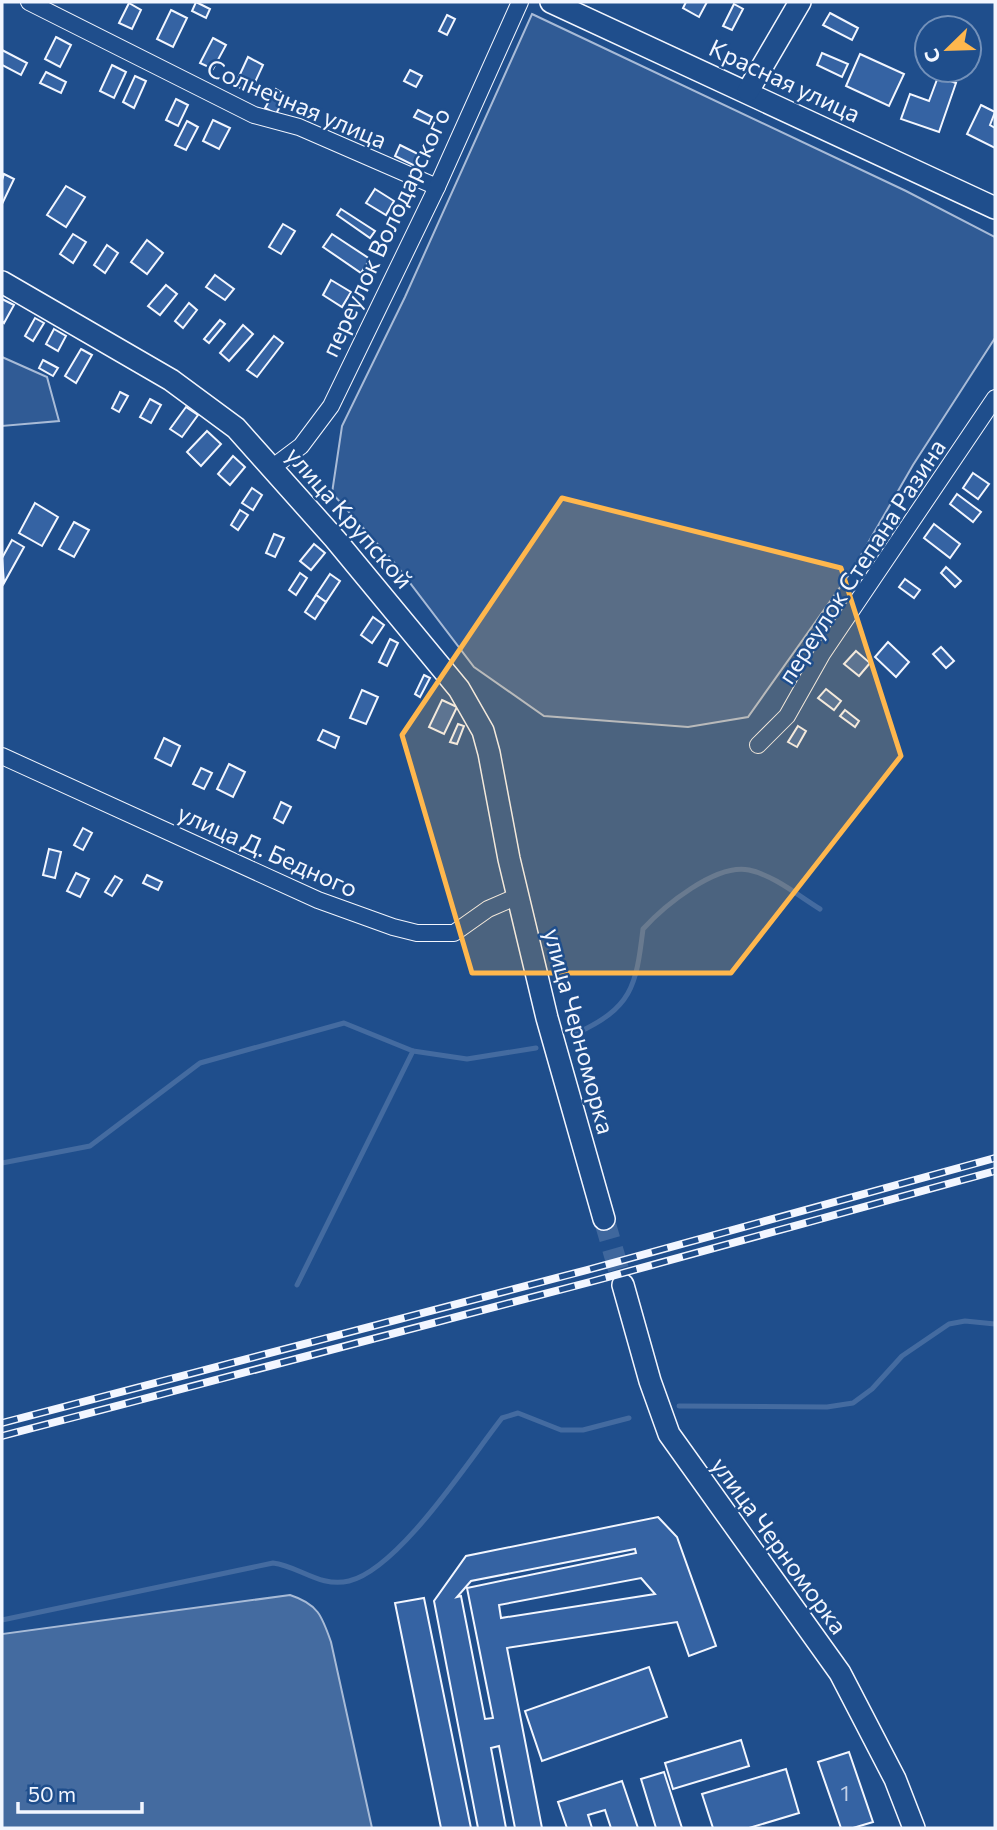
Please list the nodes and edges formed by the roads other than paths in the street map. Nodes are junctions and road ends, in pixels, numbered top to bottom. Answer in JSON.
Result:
{"nodes":[{"id":1,"x":29,"y":2,"type":"edge"},
{"id":2,"x":520,"y":2,"type":"edge"},
{"id":3,"x":551,"y":2,"type":"edge"},
{"id":4,"x":800,"y":2,"type":"edge"},
{"id":5,"x":748,"y":91,"type":"junction"},
{"id":6,"x":438,"y":187,"type":"junction"},
{"id":7,"x":995,"y":208,"type":"edge"},
{"id":8,"x":2,"y":282,"type":"edge"},
{"id":9,"x":995,"y":398,"type":"edge"},
{"id":10,"x":273,"y":467,"type":"junction"},
{"id":11,"x":758,"y":745,"type":"dead end"},
{"id":12,"x":2,"y":757,"type":"edge"},
{"id":13,"x":518,"y":896,"type":"junction"},
{"id":14,"x":604,"y":1219,"type":"tunnel mouth"},
{"id":15,"x":623,"y":1284,"type":"tunnel mouth"},
{"id":16,"x":915,"y":1828,"type":"edge"}],
"edges":[{"from":1,"to":6,"type":"street","name":"Солнечная улица"},
{"from":2,"to":6,"type":"street","name":"переулок Володарского"},
{"from":3,"to":5,"type":"street","name":"Красная улица"},
{"from":4,"to":5,"type":"street"},
{"from":5,"to":7,"type":"street","name":"Красная улица"},
{"from":6,"to":10,"type":"street","name":"переулок Володарского"},
{"from":8,"to":10,"type":"street","name":"улица Крупской"},
{"from":9,"to":11,"type":"street","name":"переулок Степана Разина"},
{"from":10,"to":13,"type":"street","name":"улица Крупской"},
{"from":12,"to":13,"type":"street","name":"улица Д. Бедного"},
{"from":13,"to":14,"type":"street","name":"улица Черноморка"},
{"from":15,"to":16,"type":"street","name":"улица Черноморка"}]}
